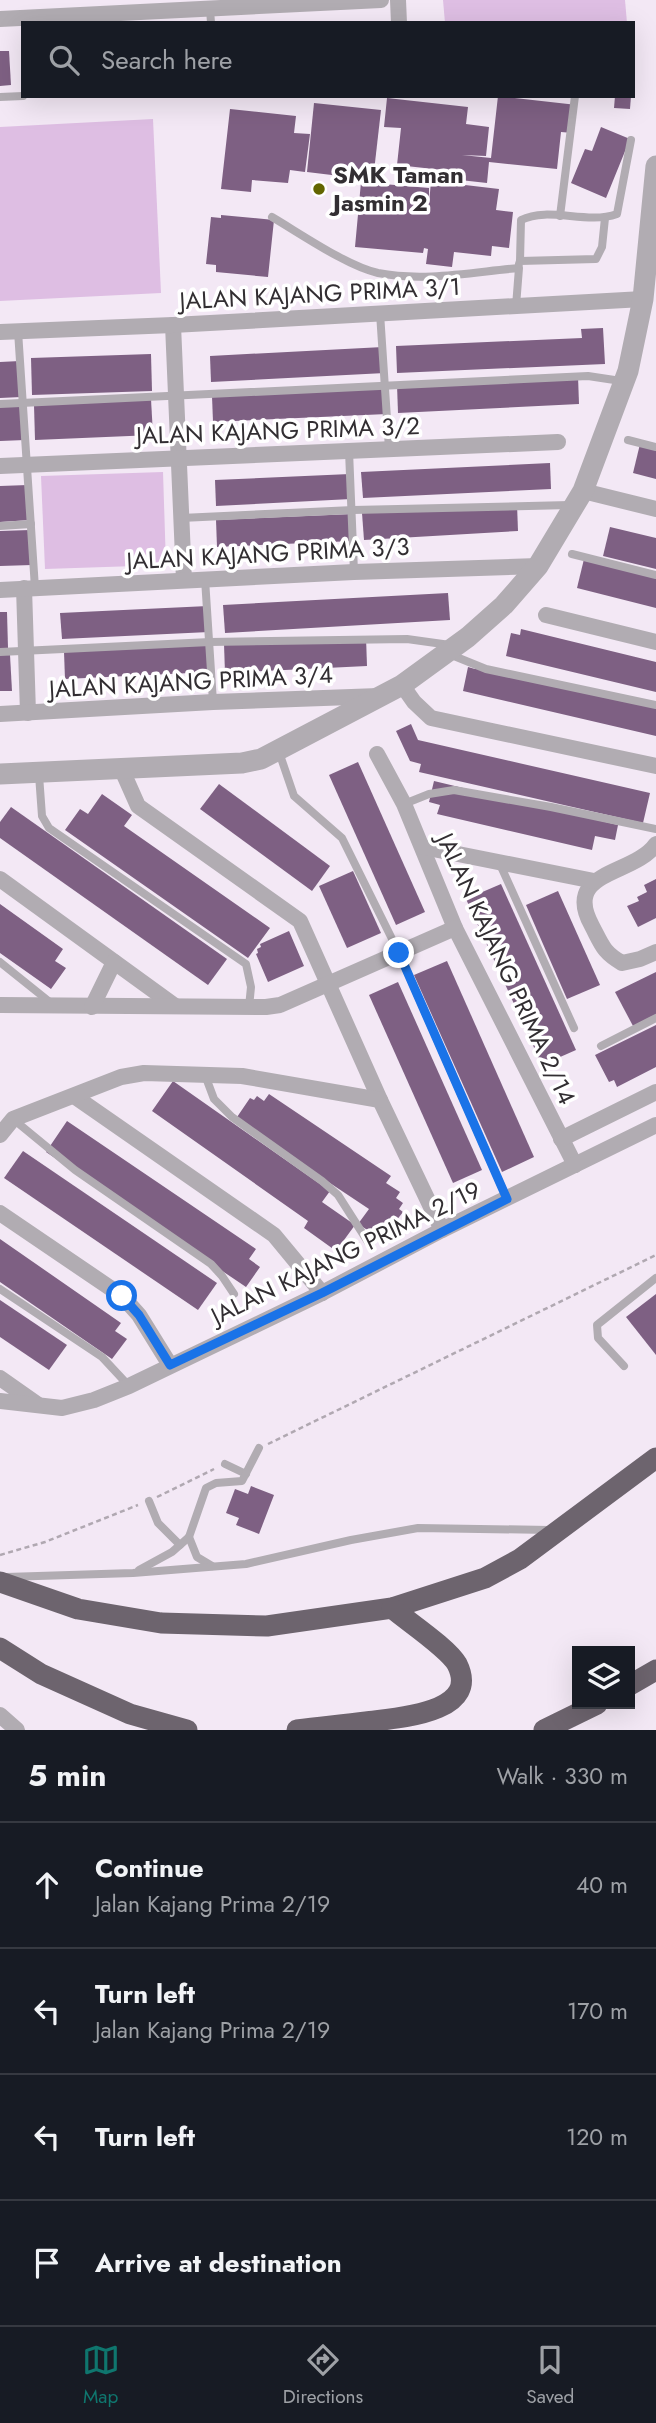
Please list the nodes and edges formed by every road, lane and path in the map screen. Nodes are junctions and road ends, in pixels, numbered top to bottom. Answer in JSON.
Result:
{"nodes":[{"id":1,"x":381,"y":0,"type":"edge"},
{"id":2,"x":398,"y":0,"type":"edge"},
{"id":3,"x":144,"y":6,"type":"edge"},
{"id":4,"x":211,"y":16,"type":"edge"},
{"id":5,"x":0,"y":19,"type":"edge"},
{"id":6,"x":28,"y":20,"type":"edge"},
{"id":7,"x":399,"y":21,"type":"edge"},
{"id":8,"x":21,"y":96,"type":"edge"},
{"id":9,"x":0,"y":97,"type":"edge"},
{"id":10,"x":575,"y":98,"type":"edge"},
{"id":11,"x":631,"y":140,"type":"dead end"},
{"id":12,"x":656,"y":166,"type":"edge"},
{"id":13,"x":560,"y":216,"type":"junction"},
{"id":14,"x":272,"y":217,"type":"dead end"},
{"id":15,"x":604,"y":218,"type":"junction"},
{"id":16,"x":519,"y":264,"type":"junction"},
{"id":17,"x":643,"y":299,"type":"junction"},
{"id":18,"x":516,"y":306,"type":"junction"},
{"id":19,"x":380,"y":313,"type":"junction"},
{"id":20,"x":173,"y":325,"type":"junction"},
{"id":21,"x":0,"y":331,"type":"edge"},
{"id":22,"x":18,"y":331,"type":"junction"},
{"id":23,"x":624,"y":382,"type":"junction"},
{"id":24,"x":386,"y":384,"type":"junction"},
{"id":25,"x":176,"y":395,"type":"junction"},
{"id":26,"x":24,"y":402,"type":"junction"},
{"id":27,"x":0,"y":404,"type":"edge"},
{"id":28,"x":628,"y":440,"type":"dead end"},
{"id":29,"x":558,"y":442,"type":"dead end"},
{"id":30,"x":656,"y":447,"type":"edge"},
{"id":31,"x":389,"y":449,"type":"junction"},
{"id":32,"x":349,"y":451,"type":"junction"},
{"id":33,"x":179,"y":458,"type":"junction"},
{"id":34,"x":27,"y":464,"type":"junction"},
{"id":35,"x":0,"y":466,"type":"edge"},
{"id":36,"x":579,"y":498,"type":"junction"},
{"id":37,"x":656,"y":509,"type":"edge"},
{"id":38,"x":353,"y":510,"type":"junction"},
{"id":39,"x":181,"y":518,"type":"junction"},
{"id":40,"x":32,"y":524,"type":"junction"},
{"id":41,"x":0,"y":526,"type":"edge"},
{"id":42,"x":572,"y":554,"type":"dead end"},
{"id":43,"x":538,"y":566,"type":"junction"},
{"id":44,"x":354,"y":572,"type":"junction"},
{"id":45,"x":656,"y":575,"type":"edge"},
{"id":46,"x":205,"y":579,"type":"junction"},
{"id":47,"x":184,"y":580,"type":"junction"},
{"id":48,"x":29,"y":588,"type":"junction"},
{"id":49,"x":0,"y":590,"type":"edge"},
{"id":50,"x":546,"y":615,"type":"dead end"},
{"id":51,"x":210,"y":642,"type":"junction"},
{"id":52,"x":656,"y":642,"type":"edge"},
{"id":53,"x":452,"y":649,"type":"junction"},
{"id":54,"x":26,"y":651,"type":"junction"},
{"id":55,"x":0,"y":652,"type":"edge"},
{"id":56,"x":393,"y":690,"type":"junction"},
{"id":57,"x":213,"y":702,"type":"junction"},
{"id":58,"x":656,"y":705,"type":"edge"},
{"id":59,"x":29,"y":713,"type":"junction"},
{"id":60,"x":0,"y":714,"type":"edge"},
{"id":61,"x":279,"y":751,"type":"junction"},
{"id":62,"x":377,"y":754,"type":"dead end"},
{"id":63,"x":656,"y":766,"type":"edge"},
{"id":64,"x":122,"y":770,"type":"junction"},
{"id":65,"x":39,"y":772,"type":"junction"},
{"id":66,"x":0,"y":774,"type":"edge"},
{"id":67,"x":404,"y":804,"type":"junction"},
{"id":68,"x":656,"y":829,"type":"edge"},
{"id":69,"x":656,"y":844,"type":"edge"},
{"id":70,"x":423,"y":847,"type":"junction"},
{"id":71,"x":499,"y":862,"type":"junction"},
{"id":72,"x":0,"y":879,"type":"edge"},
{"id":73,"x":594,"y":881,"type":"junction"},
{"id":74,"x":455,"y":928,"type":"junction"},
{"id":75,"x":656,"y":952,"type":"edge"},
{"id":76,"x":399,"y":953,"type":"junction"},
{"id":77,"x":0,"y":962,"type":"edge"},
{"id":78,"x":114,"y":962,"type":"junction"},
{"id":79,"x":328,"y":983,"type":"junction"},
{"id":80,"x":0,"y":1005,"type":"edge"},
{"id":81,"x":175,"y":1006,"type":"junction"},
{"id":82,"x":56,"y":1007,"type":"junction"},
{"id":83,"x":92,"y":1007,"type":"junction"},
{"id":84,"x":249,"y":1007,"type":"junction"},
{"id":85,"x":656,"y":1018,"type":"edge"},
{"id":86,"x":574,"y":1028,"type":"dead end"},
{"id":87,"x":601,"y":1046,"type":"dead end"},
{"id":88,"x":205,"y":1075,"type":"junction"},
{"id":89,"x":656,"y":1092,"type":"edge"},
{"id":90,"x":74,"y":1096,"type":"junction"},
{"id":91,"x":380,"y":1100,"type":"junction"},
{"id":92,"x":13,"y":1119,"type":"junction"},
{"id":93,"x":656,"y":1125,"type":"edge"},
{"id":94,"x":0,"y":1135,"type":"edge"},
{"id":95,"x":561,"y":1139,"type":"junction"},
{"id":96,"x":575,"y":1165,"type":"junction"},
{"id":97,"x":507,"y":1199,"type":"junction"},
{"id":98,"x":0,"y":1213,"type":"edge"},
{"id":99,"x":442,"y":1230,"type":"junction"},
{"id":100,"x":368,"y":1242,"type":"dead end"},
{"id":101,"x":656,"y":1255,"type":"edge"},
{"id":102,"x":656,"y":1278,"type":"edge"},
{"id":103,"x":0,"y":1289,"type":"edge"},
{"id":104,"x":322,"y":1293,"type":"junction"},
{"id":105,"x":234,"y":1294,"type":"dead end"},
{"id":106,"x":170,"y":1365,"type":"junction"},
{"id":107,"x":624,"y":1366,"type":"dead end"},
{"id":108,"x":0,"y":1378,"type":"edge"},
{"id":109,"x":129,"y":1386,"type":"junction"},
{"id":110,"x":0,"y":1401,"type":"edge"},
{"id":111,"x":38,"y":1406,"type":"junction"},
{"id":112,"x":259,"y":1448,"type":"joint"},
{"id":113,"x":656,"y":1458,"type":"edge"},
{"id":114,"x":225,"y":1464,"type":"joint"},
{"id":115,"x":246,"y":1474,"type":"junction"},
{"id":116,"x":149,"y":1501,"type":"junction"},
{"id":117,"x":558,"y":1530,"type":"junction"},
{"id":118,"x":189,"y":1537,"type":"junction"},
{"id":119,"x":180,"y":1545,"type":"junction"},
{"id":120,"x":0,"y":1555,"type":"edge"},
{"id":121,"x":213,"y":1567,"type":"junction"},
{"id":122,"x":133,"y":1573,"type":"junction"},
{"id":123,"x":0,"y":1579,"type":"edge"},
{"id":124,"x":392,"y":1608,"type":"junction"},
{"id":125,"x":0,"y":1648,"type":"edge"},
{"id":126,"x":656,"y":1670,"type":"edge"},
{"id":127,"x":635,"y":1682,"type":"edge"},
{"id":128,"x":587,"y":1709,"type":"edge"},
{"id":129,"x":0,"y":1715,"type":"edge"},
{"id":130,"x":17,"y":1730,"type":"edge"},
{"id":131,"x":187,"y":1730,"type":"edge"},
{"id":132,"x":297,"y":1730,"type":"edge"},
{"id":133,"x":544,"y":1730,"type":"edge"}],
"edges":[{"from":1,"to":4,"type":"street"},
{"from":2,"to":7,"type":"street"},
{"from":3,"to":4,"type":"street"},
{"from":3,"to":6,"type":"street"},
{"from":5,"to":6,"type":"street"},
{"from":8,"to":9,"type":"lane"},
{"from":10,"to":13,"type":"lane"},
{"from":11,"to":15,"type":"lane"},
{"from":12,"to":17,"type":"street"},
{"from":13,"to":15,"type":"lane"},
{"from":13,"to":16,"type":"lane"},
{"from":14,"to":16,"type":"lane"},
{"from":15,"to":16,"type":"lane"},
{"from":16,"to":18,"type":"lane"},
{"from":17,"to":18,"type":"street","name":"JALAN KAJANG PRIMA 3/1"},
{"from":17,"to":23,"type":"street"},
{"from":18,"to":19,"type":"street","name":"JALAN KAJANG PRIMA 3/1"},
{"from":19,"to":20,"type":"street","name":"JALAN KAJANG PRIMA 3/1"},
{"from":19,"to":24,"type":"lane"},
{"from":20,"to":22,"type":"street","name":"JALAN KAJANG PRIMA 3/1"},
{"from":20,"to":25,"type":"street"},
{"from":21,"to":22,"type":"street","name":"JALAN KAJANG PRIMA 3/1"},
{"from":22,"to":26,"type":"lane"},
{"from":23,"to":24,"type":"lane"},
{"from":23,"to":36,"type":"street"},
{"from":24,"to":25,"type":"lane"},
{"from":24,"to":31,"type":"lane"},
{"from":25,"to":26,"type":"lane"},
{"from":25,"to":33,"type":"street"},
{"from":26,"to":27,"type":"lane"},
{"from":26,"to":34,"type":"lane"},
{"from":28,"to":30,"type":"lane"},
{"from":29,"to":31,"type":"street","name":"JALAN KAJANG PRIMA 3/2"},
{"from":31,"to":32,"type":"street","name":"JALAN KAJANG PRIMA 3/2"},
{"from":32,"to":33,"type":"street","name":"JALAN KAJANG PRIMA 3/2"},
{"from":32,"to":38,"type":"lane"},
{"from":33,"to":34,"type":"street","name":"JALAN KAJANG PRIMA 3/2"},
{"from":33,"to":39,"type":"street"},
{"from":34,"to":35,"type":"street","name":"JALAN KAJANG PRIMA 3/2"},
{"from":34,"to":40,"type":"lane"},
{"from":36,"to":37,"type":"street"},
{"from":36,"to":38,"type":"lane"},
{"from":36,"to":43,"type":"street"},
{"from":38,"to":39,"type":"lane"},
{"from":38,"to":44,"type":"lane"},
{"from":39,"to":47,"type":"street"},
{"from":40,"to":41,"type":"lane"},
{"from":40,"to":48,"type":"lane"},
{"from":42,"to":45,"type":"lane"},
{"from":43,"to":44,"type":"street","name":"JALAN KAJANG PRIMA 3/3"},
{"from":43,"to":53,"type":"street"},
{"from":44,"to":46,"type":"street","name":"JALAN KAJANG PRIMA 3/3"},
{"from":46,"to":47,"type":"street","name":"JALAN KAJANG PRIMA 3/3"},
{"from":46,"to":51,"type":"lane"},
{"from":47,"to":48,"type":"street","name":"JALAN KAJANG PRIMA 3/3"},
{"from":48,"to":49,"type":"street","name":"JALAN KAJANG PRIMA 3/3"},
{"from":48,"to":54,"type":"street"},
{"from":50,"to":52,"type":"street"},
{"from":51,"to":53,"type":"lane"},
{"from":51,"to":54,"type":"lane"},
{"from":51,"to":57,"type":"lane"},
{"from":53,"to":56,"type":"street"},
{"from":53,"to":58,"type":"lane"},
{"from":54,"to":55,"type":"lane"},
{"from":54,"to":59,"type":"street"},
{"from":56,"to":57,"type":"street","name":"JALAN KAJANG PRIMA 3/4"},
{"from":56,"to":61,"type":"street"},
{"from":56,"to":63,"type":"street"},
{"from":57,"to":59,"type":"street","name":"JALAN KAJANG PRIMA 3/4"},
{"from":59,"to":60,"type":"street","name":"JALAN KAJANG PRIMA 3/4"},
{"from":61,"to":64,"type":"street"},
{"from":61,"to":76,"type":"lane"},
{"from":62,"to":67,"type":"street","name":"JALAN KAJANG PRIMA 2/14"},
{"from":64,"to":65,"type":"street"},
{"from":64,"to":79,"type":"street"},
{"from":65,"to":66,"type":"street"},
{"from":65,"to":84,"type":"lane"},
{"from":67,"to":68,"type":"lane"},
{"from":67,"to":70,"type":"street","name":"JALAN KAJANG PRIMA 2/14"},
{"from":69,"to":73,"type":"street"},
{"from":70,"to":71,"type":"street"},
{"from":70,"to":74,"type":"street","name":"JALAN KAJANG PRIMA 2/14"},
{"from":71,"to":73,"type":"street"},
{"from":71,"to":86,"type":"lane"},
{"from":72,"to":78,"type":"street"},
{"from":73,"to":75,"type":"street"},
{"from":74,"to":76,"type":"street"},
{"from":74,"to":95,"type":"street","name":"JALAN KAJANG PRIMA 2/14"},
{"from":76,"to":79,"type":"street"},
{"from":76,"to":97,"type":"lane"},
{"from":77,"to":82,"type":"lane"},
{"from":78,"to":81,"type":"street"},
{"from":78,"to":83,"type":"street"},
{"from":79,"to":84,"type":"street"},
{"from":79,"to":91,"type":"street"},
{"from":80,"to":82,"type":"street"},
{"from":81,"to":83,"type":"street"},
{"from":81,"to":84,"type":"street"},
{"from":82,"to":83,"type":"street"},
{"from":85,"to":87,"type":"lane"},
{"from":88,"to":90,"type":"street"},
{"from":88,"to":91,"type":"street"},
{"from":88,"to":100,"type":"lane"},
{"from":89,"to":95,"type":"street"},
{"from":90,"to":92,"type":"street"},
{"from":90,"to":104,"type":"street"},
{"from":91,"to":99,"type":"street"},
{"from":92,"to":94,"type":"street"},
{"from":92,"to":105,"type":"lane"},
{"from":93,"to":96,"type":"street","name":"JALAN KAJANG PRIMA 2/19"},
{"from":95,"to":96,"type":"street","name":"JALAN KAJANG PRIMA 2/14"},
{"from":96,"to":97,"type":"street","name":"JALAN KAJANG PRIMA 2/19"},
{"from":97,"to":99,"type":"street","name":"JALAN KAJANG PRIMA 2/19"},
{"from":98,"to":106,"type":"street"},
{"from":99,"to":104,"type":"street","name":"JALAN KAJANG PRIMA 2/19"},
{"from":101,"to":112,"type":"path"},
{"from":102,"to":107,"type":"lane"},
{"from":103,"to":109,"type":"lane"},
{"from":104,"to":106,"type":"street","name":"JALAN KAJANG PRIMA 2/19"},
{"from":106,"to":109,"type":"street","name":"JALAN KAJANG PRIMA 2/19"},
{"from":108,"to":111,"type":"street"},
{"from":109,"to":111,"type":"street","name":"JALAN KAJANG PRIMA 2/19"},
{"from":110,"to":111,"type":"street","name":"JALAN KAJANG PRIMA 2/19"},
{"from":112,"to":115,"type":"lane"},
{"from":113,"to":117,"type":"highway"},
{"from":114,"to":115,"type":"lane"},
{"from":114,"to":116,"type":"path"},
{"from":115,"to":118,"type":"lane"},
{"from":116,"to":119,"type":"lane"},
{"from":116,"to":120,"type":"path"},
{"from":117,"to":121,"type":"lane"},
{"from":117,"to":124,"type":"highway"},
{"from":118,"to":119,"type":"lane"},
{"from":118,"to":121,"type":"lane"},
{"from":119,"to":122,"type":"lane"},
{"from":121,"to":122,"type":"lane"},
{"from":122,"to":123,"type":"lane"},
{"from":123,"to":124,"type":"highway"},
{"from":124,"to":132,"type":"highway"},
{"from":125,"to":131,"type":"highway"},
{"from":126,"to":127,"type":"highway"},
{"from":128,"to":133,"type":"highway"},
{"from":129,"to":130,"type":"street"}]}
